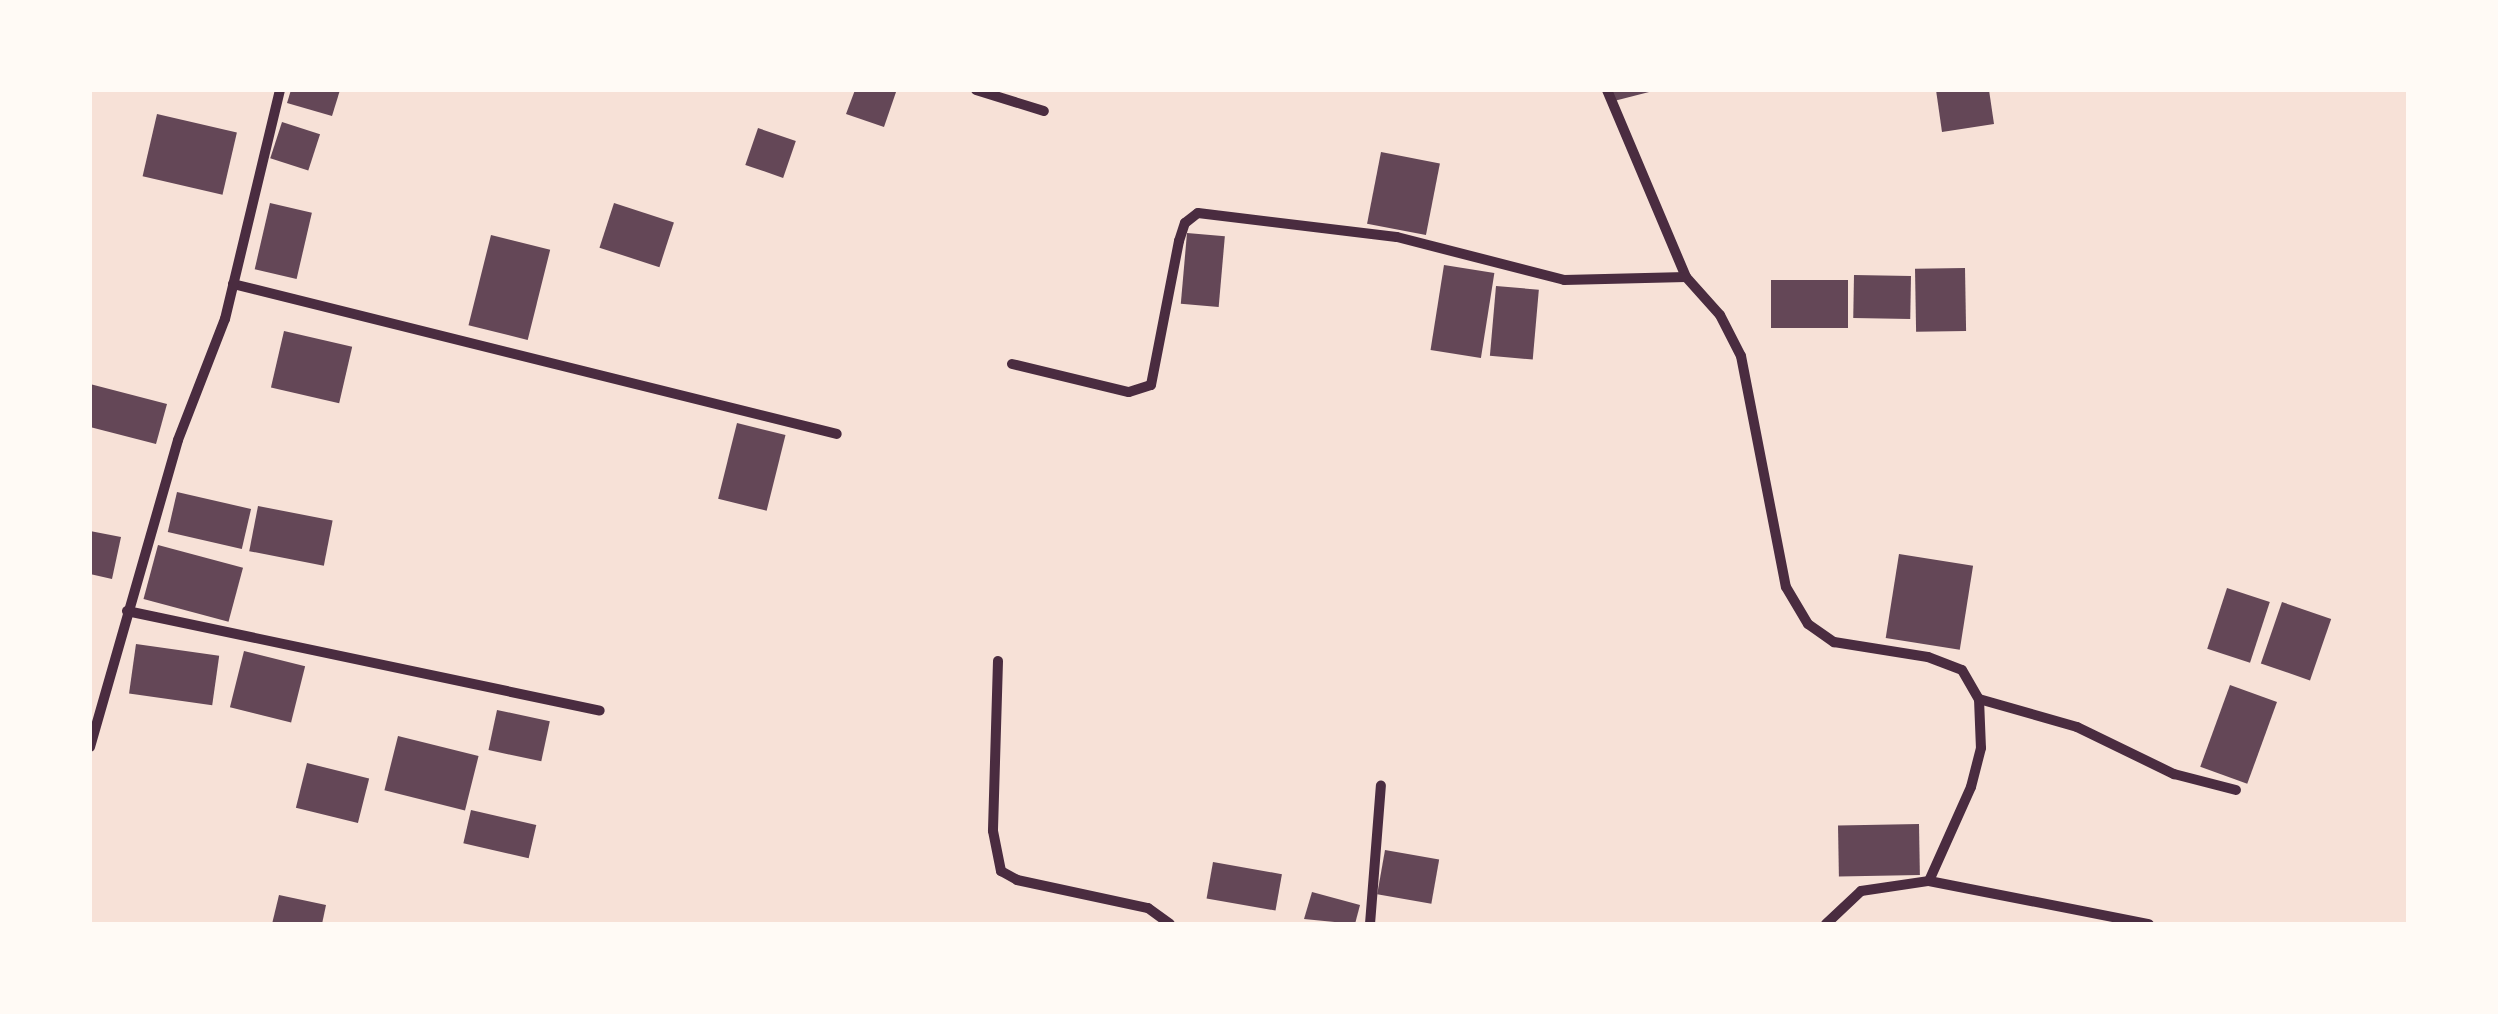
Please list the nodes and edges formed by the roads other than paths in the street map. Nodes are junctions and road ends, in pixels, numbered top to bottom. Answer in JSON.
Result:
{"nodes":[{"id":1,"x":280,"y":90,"type":"edge"},
{"id":2,"x":976,"y":90,"type":"edge"},
{"id":3,"x":1607,"y":90,"type":"edge"},
{"id":4,"x":1044,"y":110,"type":"dead end"},
{"id":5,"x":1686,"y":277,"type":"junction"},
{"id":6,"x":233,"y":284,"type":"junction"},
{"id":7,"x":1012,"y":364,"type":"dead end"},
{"id":8,"x":837,"y":434,"type":"dead end"},
{"id":9,"x":127,"y":610,"type":"junction"},
{"id":10,"x":998,"y":661,"type":"dead end"},
{"id":11,"x":1979,"y":699,"type":"junction"},
{"id":12,"x":600,"y":712,"type":"dead end"},
{"id":13,"x":90,"y":747,"type":"edge"},
{"id":14,"x":1381,"y":784,"type":"dead end"},
{"id":15,"x":2236,"y":790,"type":"dead end"},
{"id":16,"x":1929,"y":882,"type":"junction"},
{"id":17,"x":2125,"y":921,"type":"edge"},
{"id":18,"x":1170,"y":924,"type":"edge"},
{"id":19,"x":1370,"y":924,"type":"edge"},
{"id":20,"x":1826,"y":924,"type":"edge"},
{"id":21,"x":2149,"y":924,"type":"edge"}],
"edges":[{"from":1,"to":6,"type":"street"},
{"from":2,"to":4,"type":"street"},
{"from":3,"to":5,"type":"street"},
{"from":5,"to":7,"type":"street"},
{"from":5,"to":11,"type":"street"},
{"from":6,"to":8,"type":"street"},
{"from":6,"to":9,"type":"street"},
{"from":9,"to":12,"type":"street"},
{"from":9,"to":13,"type":"street"},
{"from":10,"to":18,"type":"street"},
{"from":11,"to":15,"type":"street"},
{"from":11,"to":16,"type":"street"},
{"from":14,"to":19,"type":"street"},
{"from":16,"to":17,"type":"street"},
{"from":16,"to":20,"type":"street"},
{"from":17,"to":21,"type":"street"}]}
